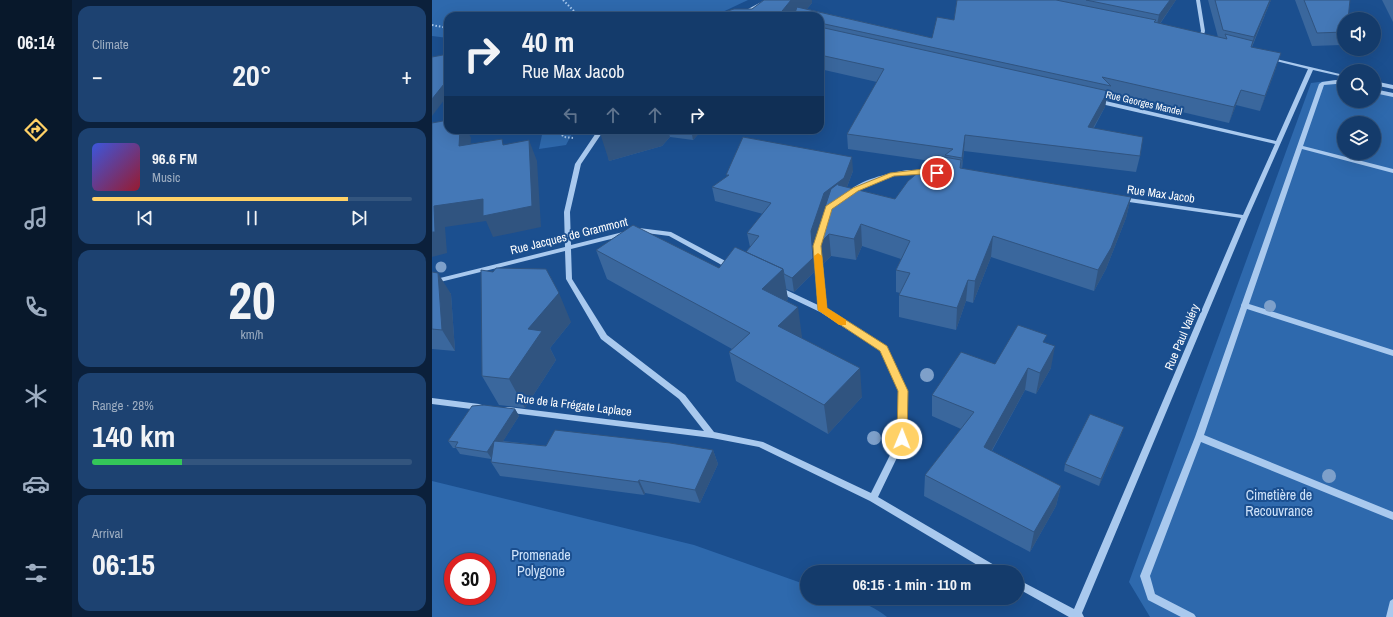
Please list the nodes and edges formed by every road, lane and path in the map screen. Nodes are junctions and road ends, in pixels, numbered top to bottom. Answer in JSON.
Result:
{"nodes":[{"id":1,"x":563,"y":0,"type":"edge"},
{"id":2,"x":768,"y":0,"type":"edge"},
{"id":3,"x":1198,"y":0,"type":"edge"},
{"id":4,"x":575,"y":12,"type":"edge"},
{"id":5,"x":745,"y":12,"type":"edge"},
{"id":6,"x":432,"y":25,"type":"edge"},
{"id":7,"x":444,"y":27,"type":"edge"},
{"id":8,"x":1192,"y":39,"type":"edge"},
{"id":9,"x":1200,"y":41,"type":"junction"},
{"id":10,"x":1207,"y":43,"type":"edge"},
{"id":11,"x":1266,"y":57,"type":"edge"},
{"id":12,"x":1311,"y":68,"type":"junction"},
{"id":13,"x":1337,"y":74,"type":"edge"},
{"id":14,"x":1337,"y":82,"type":"edge"},
{"id":15,"x":1381,"y":84,"type":"edge"},
{"id":16,"x":1393,"y":87,"type":"edge"},
{"id":17,"x":1381,"y":92,"type":"edge"},
{"id":18,"x":1393,"y":95,"type":"edge"},
{"id":19,"x":1087,"y":99,"type":"edge"},
{"id":20,"x":598,"y":134,"type":"edge"},
{"id":21,"x":1277,"y":143,"type":"junction"},
{"id":22,"x":1300,"y":147,"type":"junction"},
{"id":23,"x":1393,"y":171,"type":"edge"},
{"id":24,"x":937,"y":173,"type":"edge"},
{"id":25,"x":845,"y":197,"type":"edge"},
{"id":26,"x":1112,"y":198,"type":"edge"},
{"id":27,"x":1245,"y":217,"type":"junction"},
{"id":28,"x":825,"y":221,"type":"edge"},
{"id":29,"x":567,"y":247,"type":"junction"},
{"id":30,"x":739,"y":271,"type":"edge"},
{"id":31,"x":432,"y":282,"type":"edge"},
{"id":32,"x":774,"y":287,"type":"edge"},
{"id":33,"x":1244,"y":305,"type":"junction"},
{"id":34,"x":822,"y":310,"type":"junction"},
{"id":35,"x":1393,"y":354,"type":"edge"},
{"id":36,"x":432,"y":402,"type":"edge"},
{"id":37,"x":486,"y":408,"type":"edge"},
{"id":38,"x":502,"y":410,"type":"edge"},
{"id":39,"x":712,"y":435,"type":"junction"},
{"id":40,"x":1200,"y":437,"type":"junction"},
{"id":41,"x":873,"y":498,"type":"junction"},
{"id":42,"x":1393,"y":516,"type":"edge"},
{"id":43,"x":986,"y":565,"type":"edge"},
{"id":44,"x":1024,"y":587,"type":"edge"},
{"id":45,"x":1393,"y":604,"type":"edge"},
{"id":46,"x":1078,"y":616,"type":"edge"},
{"id":47,"x":1191,"y":617,"type":"edge"},
{"id":48,"x":1391,"y":617,"type":"edge"}],
"edges":[{"from":1,"to":4,"type":"path"},
{"from":2,"to":5,"type":"street"},
{"from":3,"to":9,"type":"street"},
{"from":6,"to":7,"type":"path"},
{"from":8,"to":9,"type":"street"},
{"from":9,"to":10,"type":"street"},
{"from":11,"to":12,"type":"street"},
{"from":12,"to":13,"type":"street"},
{"from":12,"to":21,"type":"street","name":"Rue Paul Valéry"},
{"from":14,"to":22,"type":"street"},
{"from":15,"to":16,"type":"street"},
{"from":17,"to":18,"type":"street"},
{"from":19,"to":21,"type":"street","name":"Rue Georges Mandel"},
{"from":20,"to":29,"type":"street"},
{"from":21,"to":27,"type":"street","name":"Rue Paul Valéry"},
{"from":22,"to":23,"type":"street"},
{"from":22,"to":33,"type":"street"},
{"from":24,"to":25,"type":"street"},
{"from":26,"to":27,"type":"street","name":"Rue Max Jacob"},
{"from":27,"to":46,"type":"street","name":"Rue Paul Valéry"},
{"from":28,"to":34,"type":"street"},
{"from":29,"to":30,"type":"street","name":"Rue Jacques de Grammont"},
{"from":29,"to":31,"type":"street","name":"Rue Jacques de Grammont"},
{"from":29,"to":39,"type":"street"},
{"from":32,"to":34,"type":"street"},
{"from":33,"to":35,"type":"street"},
{"from":33,"to":40,"type":"street"},
{"from":34,"to":41,"type":"street"},
{"from":36,"to":37,"type":"street"},
{"from":38,"to":39,"type":"street","name":"Rue de la Frégate Laplace"},
{"from":39,"to":41,"type":"street","name":"Rue de la Frégate Laplace"},
{"from":40,"to":42,"type":"street"},
{"from":40,"to":47,"type":"street"},
{"from":41,"to":43,"type":"street","name":"Rue de la Frégate Laplace"},
{"from":44,"to":46,"type":"street"},
{"from":45,"to":48,"type":"street"}]}
